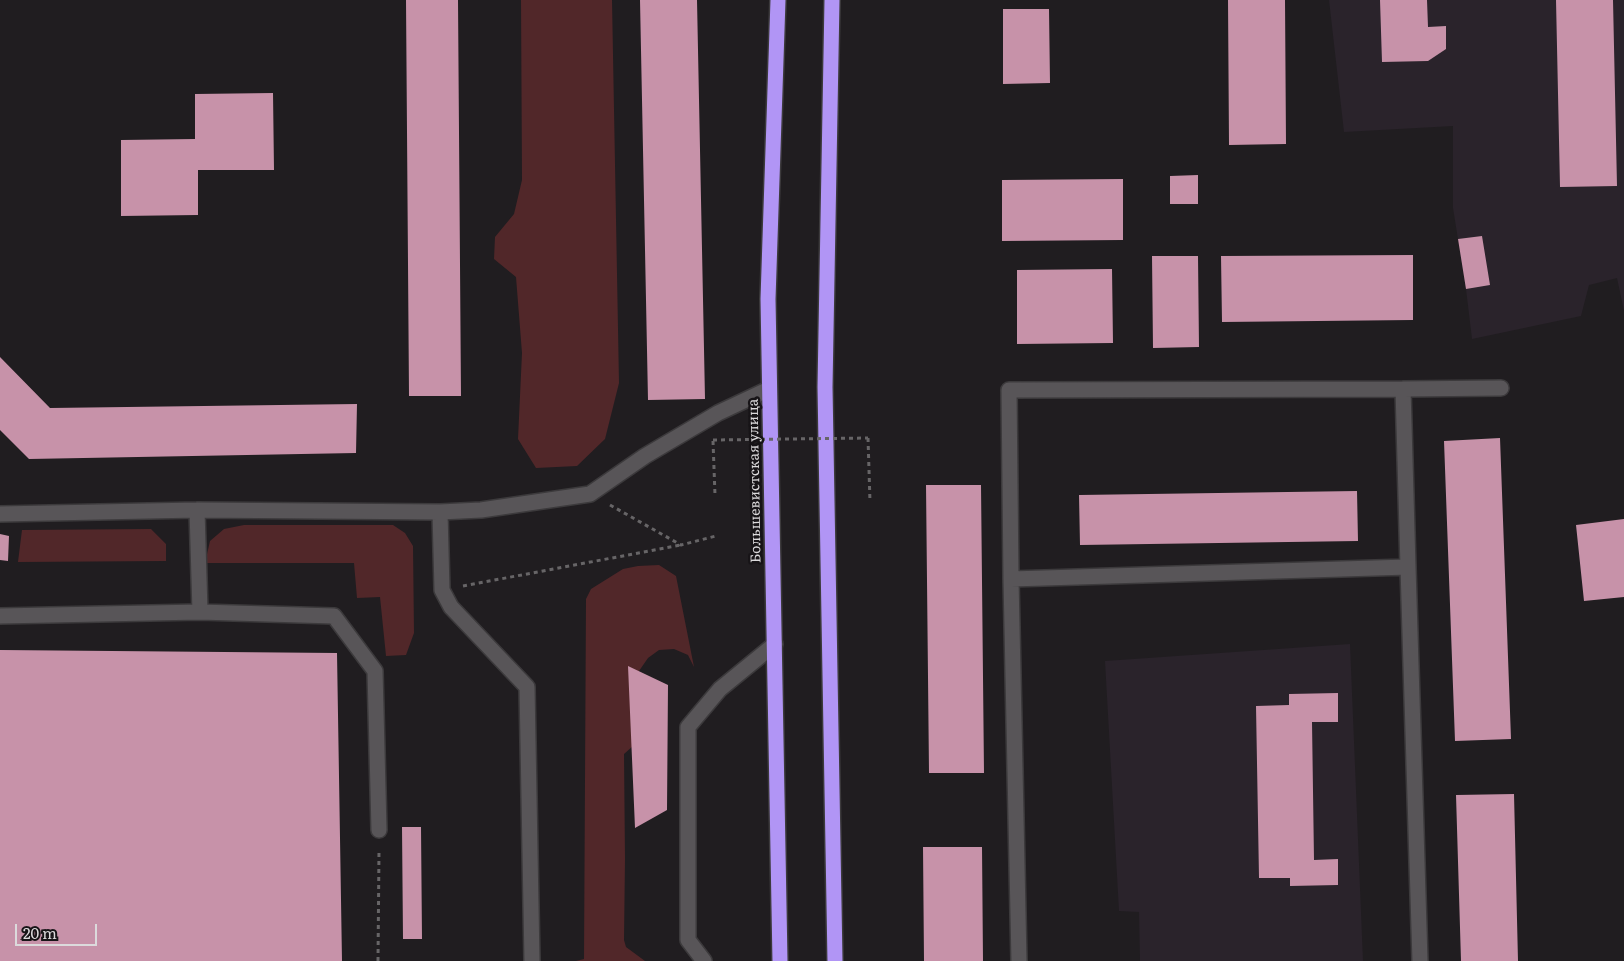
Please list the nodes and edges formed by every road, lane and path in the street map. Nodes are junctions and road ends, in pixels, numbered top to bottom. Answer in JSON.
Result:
{"nodes":[{"id":1,"x":778,"y":0,"type":"edge"},
{"id":2,"x":832,"y":0,"type":"edge"},
{"id":3,"x":1501,"y":388,"type":"dead end"},
{"id":4,"x":769,"y":389,"type":"junction"},
{"id":5,"x":1403,"y":389,"type":"junction"},
{"id":6,"x":590,"y":494,"type":"junction"},
{"id":7,"x":715,"y":496,"type":"dead end"},
{"id":8,"x":870,"y":502,"type":"dead end"},
{"id":9,"x":197,"y":510,"type":"junction"},
{"id":10,"x":440,"y":512,"type":"junction"},
{"id":11,"x":0,"y":514,"type":"edge"},
{"id":12,"x":716,"y":536,"type":"dead end"},
{"id":13,"x":681,"y":544,"type":"junction"},
{"id":14,"x":1408,"y":567,"type":"junction"},
{"id":15,"x":1011,"y":579,"type":"junction"},
{"id":16,"x":442,"y":590,"type":"junction"},
{"id":17,"x":200,"y":612,"type":"junction"},
{"id":18,"x":0,"y":616,"type":"edge"},
{"id":19,"x":774,"y":644,"type":"junction"},
{"id":20,"x":379,"y":830,"type":"joint"},
{"id":21,"x":378,"y":961,"type":"edge"},
{"id":22,"x":532,"y":961,"type":"edge"},
{"id":23,"x":704,"y":961,"type":"edge"},
{"id":24,"x":780,"y":961,"type":"edge"},
{"id":25,"x":835,"y":961,"type":"edge"},
{"id":26,"x":1019,"y":961,"type":"edge"},
{"id":27,"x":1420,"y":961,"type":"edge"}],
"edges":[{"from":1,"to":4,"type":"highway","name":"Большевистская улица"},
{"from":2,"to":25,"type":"highway"},
{"from":3,"to":5,"type":"lane"},
{"from":4,"to":6,"type":"lane"},
{"from":4,"to":19,"type":"highway","name":"Большевистская улица"},
{"from":5,"to":14,"type":"lane"},
{"from":5,"to":15,"type":"lane"},
{"from":6,"to":10,"type":"lane"},
{"from":6,"to":13,"type":"path"},
{"from":7,"to":8,"type":"path","bridge":true},
{"from":9,"to":10,"type":"lane"},
{"from":9,"to":11,"type":"lane"},
{"from":9,"to":17,"type":"lane"},
{"from":10,"to":16,"type":"lane"},
{"from":12,"to":13,"type":"path"},
{"from":13,"to":16,"type":"path"},
{"from":14,"to":15,"type":"lane"},
{"from":14,"to":27,"type":"lane"},
{"from":15,"to":26,"type":"lane"},
{"from":16,"to":22,"type":"lane"},
{"from":17,"to":18,"type":"lane"},
{"from":17,"to":20,"type":"lane"},
{"from":19,"to":23,"type":"lane"},
{"from":19,"to":24,"type":"highway","name":"Большевистская улица"},
{"from":20,"to":21,"type":"path"}]}
